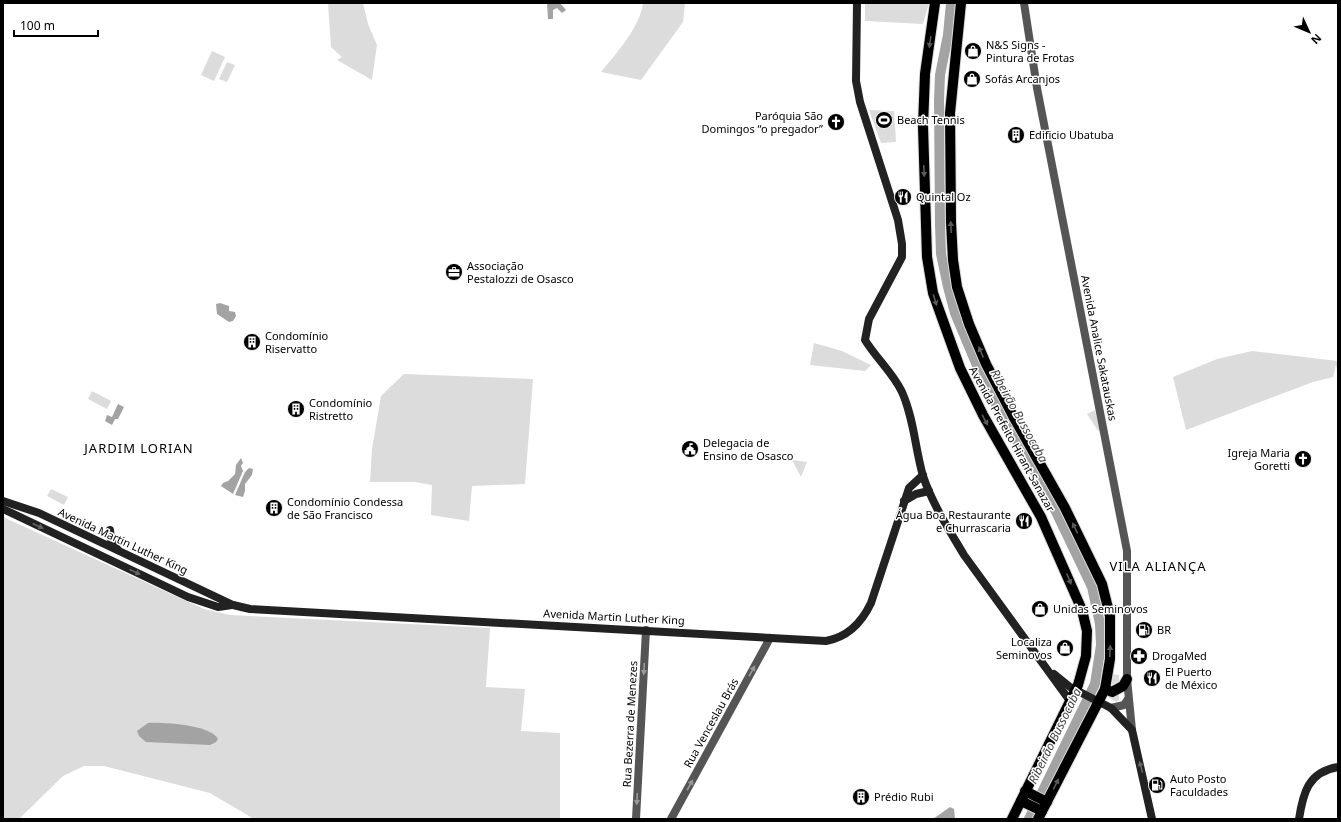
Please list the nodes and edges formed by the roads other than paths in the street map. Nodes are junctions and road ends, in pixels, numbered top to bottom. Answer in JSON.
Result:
{"nodes":[{"id":1,"x":858,"y":3,"type":"edge"},
{"id":2,"x":935,"y":3,"type":"edge"},
{"id":3,"x":961,"y":3,"type":"edge"},
{"id":4,"x":1024,"y":3,"type":"edge"},
{"id":5,"x":923,"y":475,"type":"junction"},
{"id":6,"x":929,"y":491,"type":"junction"},
{"id":7,"x":3,"y":501,"type":"edge"},
{"id":8,"x":904,"y":501,"type":"junction"},
{"id":9,"x":3,"y":509,"type":"edge"},
{"id":10,"x":110,"y":530,"type":"dead end"},
{"id":11,"x":91,"y":538,"type":"junction"},
{"id":12,"x":102,"y":544,"type":"junction"},
{"id":13,"x":94,"y":551,"type":"junction"},
{"id":14,"x":122,"y":553,"type":"junction"},
{"id":15,"x":195,"y":587,"type":"junction"},
{"id":16,"x":194,"y":599,"type":"junction"},
{"id":17,"x":233,"y":605,"type":"junction"},
{"id":18,"x":646,"y":630,"type":"junction"},
{"id":19,"x":770,"y":638,"type":"junction"},
{"id":20,"x":1047,"y":668,"type":"junction"},
{"id":21,"x":1127,"y":679,"type":"junction"},
{"id":22,"x":1076,"y":690,"type":"junction"},
{"id":23,"x":1105,"y":690,"type":"junction"},
{"id":24,"x":1128,"y":699,"type":"junction"},
{"id":25,"x":1070,"y":701,"type":"junction"},
{"id":26,"x":1097,"y":701,"type":"junction"},
{"id":27,"x":1111,"y":708,"type":"junction"},
{"id":28,"x":1132,"y":730,"type":"junction"},
{"id":29,"x":1338,"y":768,"type":"edge"},
{"id":30,"x":1025,"y":797,"type":"junction"},
{"id":31,"x":1042,"y":809,"type":"edge"},
{"id":32,"x":636,"y":819,"type":"edge"},
{"id":33,"x":671,"y":819,"type":"edge"},
{"id":34,"x":1012,"y":819,"type":"edge"},
{"id":35,"x":1152,"y":819,"type":"edge"},
{"id":36,"x":1299,"y":819,"type":"edge"}],
"edges":[{"from":1,"to":5,"type":"main road"},
{"from":2,"to":22,"type":"main road","name":"Avenida Prefeito Hirant Sanazar","one_way":true},
{"from":23,"to":3,"type":"main road","name":"Avenida Prefeito Hirant Sanazar","one_way":true},
{"from":4,"to":21,"type":"street","name":"Avenida Analice Sakatauskas"},
{"from":5,"to":6,"type":"main road"},
{"from":5,"to":8,"type":"main road","name":"Avenida Martin Luther King"},
{"from":6,"to":8,"type":"main road"},
{"from":6,"to":20,"type":"main road"},
{"from":7,"to":11,"type":"main road","name":"Avenida Martin Luther King"},
{"from":8,"to":19,"type":"main road","name":"Avenida Martin Luther King"},
{"from":9,"to":13,"type":"main road","name":"Avenida Martin Luther King","one_way":true},
{"from":10,"to":14,"type":"main road"},
{"from":11,"to":12,"type":"main road","name":"Avenida Martin Luther King"},
{"from":11,"to":13,"type":"main road"},
{"from":12,"to":13,"type":"main road"},
{"from":12,"to":14,"type":"main road","name":"Avenida Martin Luther King"},
{"from":13,"to":16,"type":"main road","name":"Avenida Martin Luther King","one_way":true},
{"from":14,"to":15,"type":"main road","name":"Avenida Martin Luther King"},
{"from":15,"to":16,"type":"main road"},
{"from":15,"to":17,"type":"main road","name":"Avenida Martin Luther King"},
{"from":16,"to":17,"type":"main road","name":"Avenida Martin Luther King"},
{"from":17,"to":18,"type":"main road","name":"Avenida Martin Luther King"},
{"from":18,"to":19,"type":"main road","name":"Avenida Martin Luther King"},
{"from":18,"to":32,"type":"street","name":"Rua Bezerra de Menezes","one_way":true},
{"from":33,"to":19,"type":"street","name":"Rua Venceslau Brás","one_way":true},
{"from":20,"to":22,"type":"main road"},
{"from":20,"to":25,"type":"main road"},
{"from":21,"to":23,"type":"main road"},
{"from":21,"to":24,"type":"street","name":"Avenida Analice Sakatauskas"},
{"from":22,"to":25,"type":"main road","name":"Avenida Prefeito Hirant Sanazar"},
{"from":22,"to":26,"type":"main road"},
{"from":23,"to":26,"type":"main road","name":"Avenida Prefeito Hirant Sanazar"},
{"from":24,"to":27,"type":"street"},
{"from":24,"to":28,"type":"street","name":"Avenida Analice Sakatauskas"},
{"from":25,"to":30,"type":"main road","name":"Avenida Prefeito Hirant Sanazar"},
{"from":26,"to":27,"type":"main road"},
{"from":31,"to":26,"type":"main road","name":"Avenida Prefeito Hirant Sanazar","one_way":true},
{"from":27,"to":28,"type":"main road"},
{"from":35,"to":28,"type":"main road","one_way":true},
{"from":29,"to":36,"type":"main road"},
{"from":30,"to":31,"type":"main road"},
{"from":30,"to":34,"type":"main road","name":"Avenida Prefeito Hirant Sanazar"}]}
